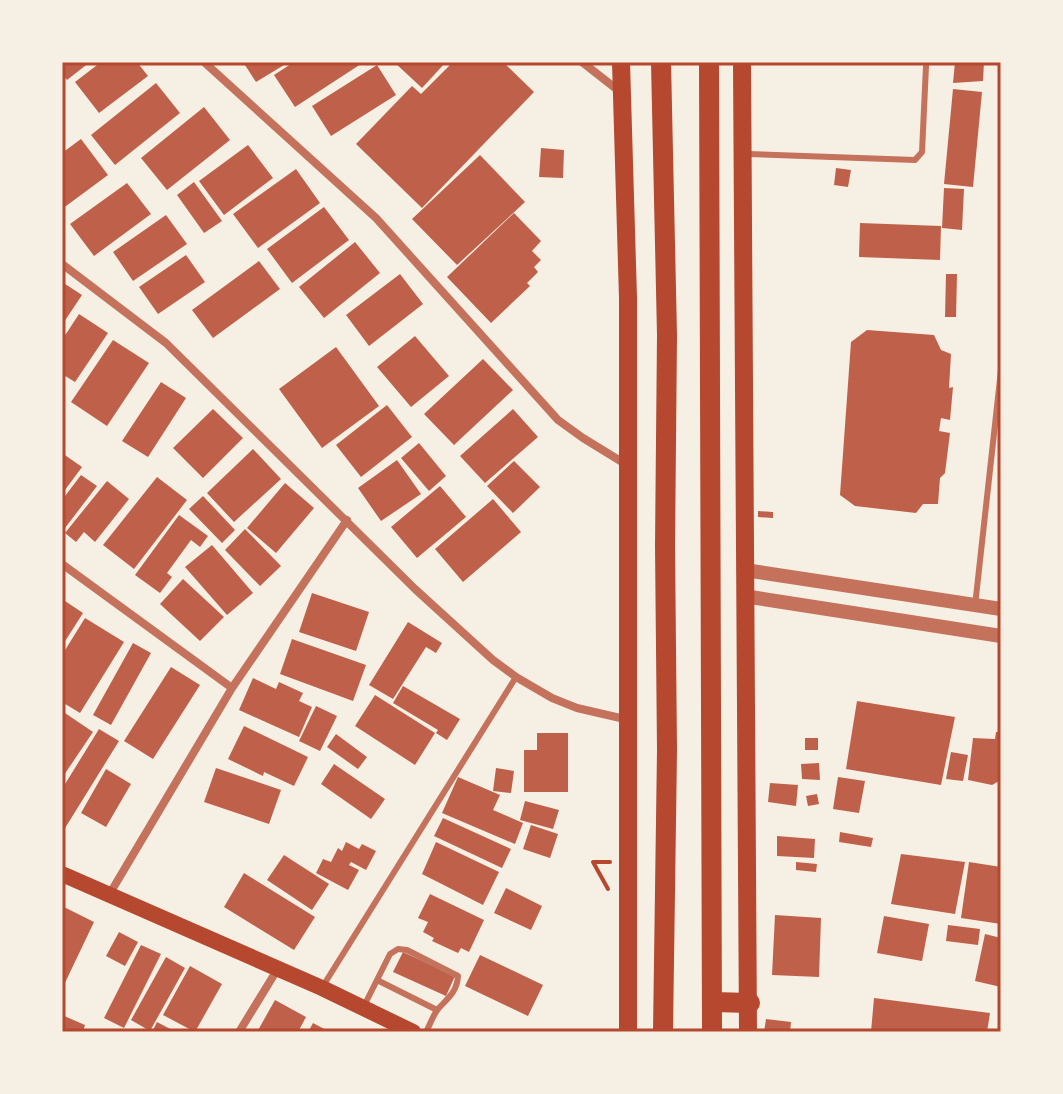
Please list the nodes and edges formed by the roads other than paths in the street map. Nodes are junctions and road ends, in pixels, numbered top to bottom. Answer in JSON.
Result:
{"nodes":[{"id":1,"x":204,"y":62,"type":"edge"},
{"id":2,"x":582,"y":62,"type":"edge"},
{"id":3,"x":621,"y":62,"type":"edge"},
{"id":4,"x":661,"y":62,"type":"edge"},
{"id":5,"x":709,"y":62,"type":"edge"},
{"id":6,"x":742,"y":62,"type":"edge"},
{"id":7,"x":926,"y":66,"type":"dead end"},
{"id":8,"x":621,"y":93,"type":"junction"},
{"id":9,"x":743,"y":153,"type":"junction"},
{"id":10,"x":62,"y":264,"type":"edge"},
{"id":11,"x":1001,"y":372,"type":"edge"},
{"id":12,"x":628,"y":465,"type":"junction"},
{"id":13,"x":347,"y":520,"type":"junction"},
{"id":14,"x":62,"y":564,"type":"edge"},
{"id":15,"x":745,"y":570,"type":"junction"},
{"id":16,"x":744,"y":596,"type":"junction"},
{"id":17,"x":975,"y":606,"type":"junction"},
{"id":18,"x":1001,"y":609,"type":"edge"},
{"id":19,"x":1001,"y":636,"type":"edge"},
{"id":20,"x":516,"y":677,"type":"junction"},
{"id":21,"x":232,"y":688,"type":"junction"},
{"id":22,"x":630,"y":720,"type":"junction"},
{"id":23,"x":64,"y":880,"type":"edge"},
{"id":24,"x":109,"y":895,"type":"junction"},
{"id":25,"x":277,"y":970,"type":"junction"},
{"id":26,"x":377,"y":980,"type":"junction"},
{"id":27,"x":322,"y":988,"type":"junction"},
{"id":28,"x":713,"y":1002,"type":"junction"},
{"id":29,"x":750,"y":1003,"type":"junction"},
{"id":30,"x":363,"y":1008,"type":"junction"},
{"id":31,"x":437,"y":1010,"type":"junction"},
{"id":32,"x":239,"y":1032,"type":"edge"},
{"id":33,"x":413,"y":1032,"type":"edge"},
{"id":34,"x":426,"y":1032,"type":"edge"},
{"id":35,"x":628,"y":1032,"type":"edge"},
{"id":36,"x":663,"y":1032,"type":"edge"},
{"id":37,"x":712,"y":1032,"type":"edge"},
{"id":38,"x":748,"y":1032,"type":"edge"}],
"edges":[{"from":1,"to":12,"type":"street"},
{"from":2,"to":8,"type":"street"},
{"from":3,"to":8,"type":"main road"},
{"from":4,"to":36,"type":"highway"},
{"from":5,"to":28,"type":"highway"},
{"from":6,"to":9,"type":"main road"},
{"from":7,"to":9,"type":"lane"},
{"from":8,"to":12,"type":"main road"},
{"from":9,"to":15,"type":"main road"},
{"from":10,"to":13,"type":"street"},
{"from":11,"to":17,"type":"lane"},
{"from":12,"to":22,"type":"main road"},
{"from":13,"to":20,"type":"street"},
{"from":13,"to":21,"type":"street"},
{"from":14,"to":21,"type":"street"},
{"from":15,"to":16,"type":"main road"},
{"from":15,"to":17,"type":"street"},
{"from":16,"to":19,"type":"street"},
{"from":16,"to":29,"type":"main road"},
{"from":17,"to":18,"type":"street"},
{"from":20,"to":22,"type":"street"},
{"from":20,"to":27,"type":"lane"},
{"from":21,"to":24,"type":"street"},
{"from":22,"to":35,"type":"main road"},
{"from":23,"to":24,"type":"main road"},
{"from":24,"to":25,"type":"main road"},
{"from":25,"to":27,"type":"main road"},
{"from":25,"to":32,"type":"street"},
{"from":26,"to":30,"type":"lane"},
{"from":26,"to":31,"type":"lane"},
{"from":26,"to":31,"type":"lane"},
{"from":27,"to":30,"type":"main road"},
{"from":28,"to":29,"type":"highway"},
{"from":28,"to":37,"type":"highway"},
{"from":29,"to":38,"type":"main road"},
{"from":30,"to":33,"type":"main road"},
{"from":31,"to":34,"type":"lane"}]}
